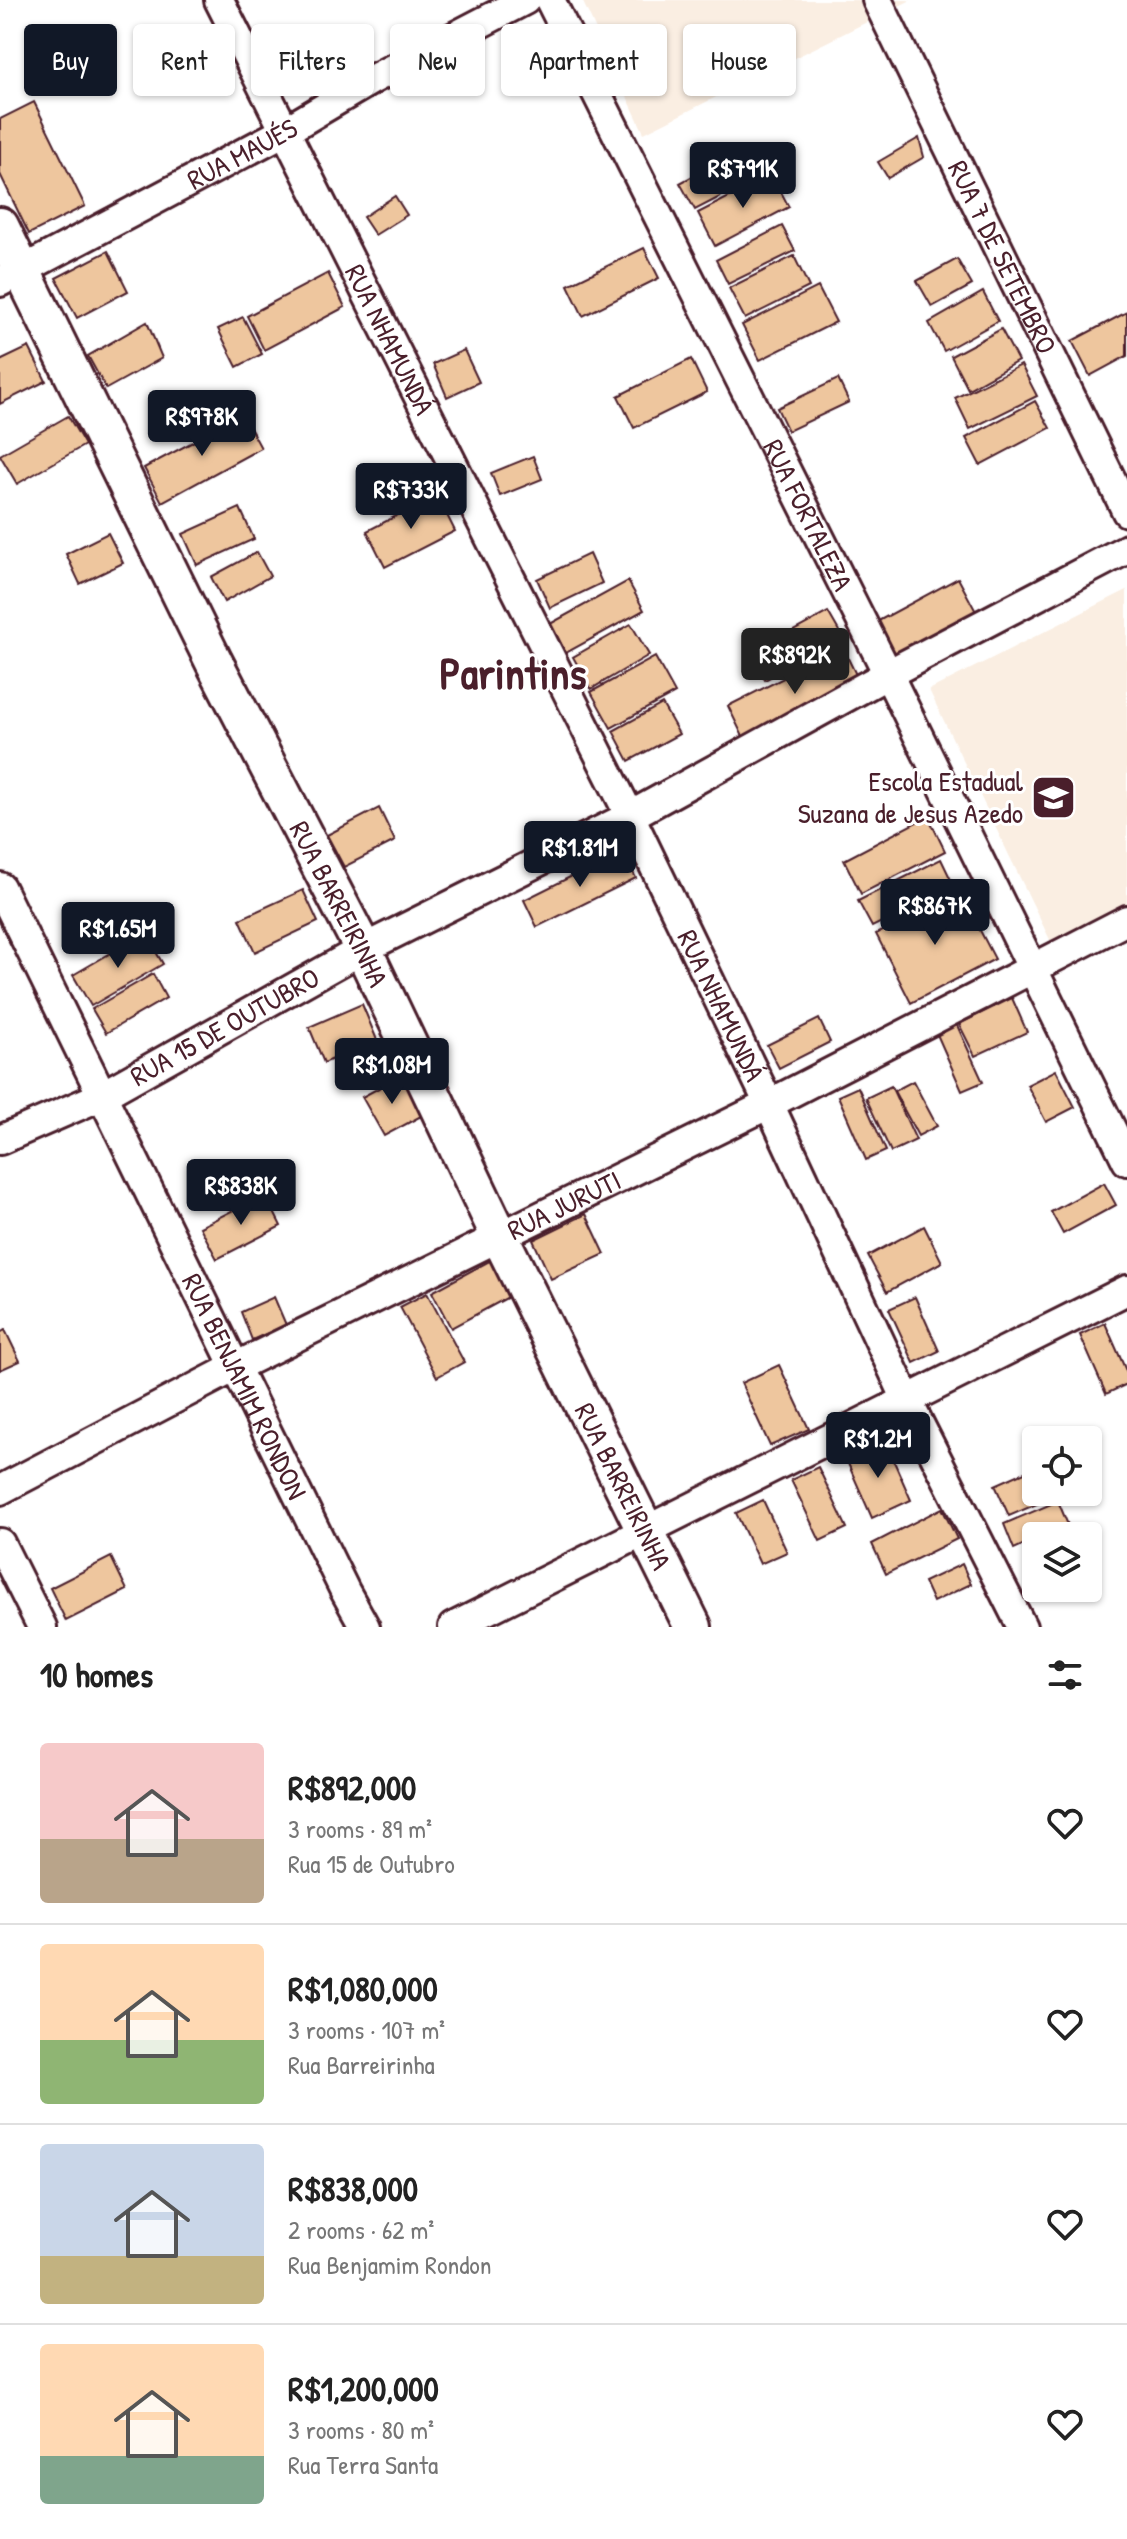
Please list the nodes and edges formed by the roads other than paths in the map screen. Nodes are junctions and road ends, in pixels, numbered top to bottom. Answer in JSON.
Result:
{"nodes":[{"id":1,"x":219,"y":0,"type":"edge"},
{"id":2,"x":525,"y":0,"type":"edge"},
{"id":3,"x":550,"y":0,"type":"edge"},
{"id":4,"x":877,"y":0,"type":"edge"},
{"id":5,"x":285,"y":131,"type":"junction"},
{"id":6,"x":0,"y":226,"type":"edge"},
{"id":7,"x":11,"y":276,"type":"edge"},
{"id":8,"x":1127,"y":512,"type":"edge"},
{"id":9,"x":1127,"y":549,"type":"edge"},
{"id":10,"x":888,"y":674,"type":"junction"},
{"id":11,"x":630,"y":816,"type":"junction"},
{"id":12,"x":0,"y":887,"type":"edge"},
{"id":13,"x":1127,"y":920,"type":"edge"},
{"id":14,"x":363,"y":949,"type":"junction"},
{"id":15,"x":1031,"y":968,"type":"junction"},
{"id":16,"x":101,"y":1096,"type":"junction"},
{"id":17,"x":769,"y":1104,"type":"junction"},
{"id":18,"x":0,"y":1140,"type":"edge"},
{"id":19,"x":1127,"y":1161,"type":"edge"},
{"id":20,"x":499,"y":1235,"type":"junction"},
{"id":21,"x":1127,"y":1290,"type":"edge"},
{"id":22,"x":235,"y":1367,"type":"junction"},
{"id":23,"x":908,"y":1402,"type":"junction"},
{"id":24,"x":0,"y":1490,"type":"edge"},
{"id":25,"x":646,"y":1532,"type":"junction"},
{"id":26,"x":0,"y":1543,"type":"edge"},
{"id":27,"x":42,"y":1627,"type":"edge"},
{"id":28,"x":365,"y":1627,"type":"edge"},
{"id":29,"x":453,"y":1627,"type":"edge"},
{"id":30,"x":693,"y":1627,"type":"edge"},
{"id":31,"x":1022,"y":1627,"type":"edge"}],
"edges":[{"from":1,"to":5,"type":"street","name":"RUA NHAMUNDÁ"},
{"from":2,"to":5,"type":"street","name":"RUA MAUÉS"},
{"from":3,"to":10,"type":"street","name":"RUA FORTALEZA"},
{"from":4,"to":8,"type":"street","name":"RUA 7 DE SETEMBRO"},
{"from":5,"to":7,"type":"street","name":"RUA MAUÉS"},
{"from":5,"to":11,"type":"street","name":"RUA NHAMUNDÁ"},
{"from":6,"to":7,"type":"street","name":"RUA BARREIRINHA"},
{"from":7,"to":14,"type":"street","name":"RUA BARREIRINHA"},
{"from":9,"to":10,"type":"street","name":"RUA 15 DE OUTUBRO"},
{"from":10,"to":11,"type":"street","name":"RUA 15 DE OUTUBRO"},
{"from":10,"to":15,"type":"street","name":"RUA FORTALEZA"},
{"from":11,"to":14,"type":"street","name":"RUA 15 DE OUTUBRO"},
{"from":11,"to":17,"type":"street","name":"RUA NHAMUNDÁ"},
{"from":12,"to":16,"type":"street","name":"RUA BENJAMIM RONDON"},
{"from":13,"to":15,"type":"street","name":"RUA JURUTI"},
{"from":14,"to":16,"type":"street","name":"RUA 15 DE OUTUBRO"},
{"from":14,"to":20,"type":"street","name":"RUA BARREIRINHA"},
{"from":15,"to":17,"type":"street","name":"RUA JURUTI"},
{"from":15,"to":19,"type":"street","name":"RUA FORTALEZA"},
{"from":16,"to":18,"type":"street","name":"RUA 15 DE OUTUBRO"},
{"from":16,"to":22,"type":"street","name":"RUA BENJAMIM RONDON"},
{"from":17,"to":20,"type":"street","name":"RUA JURUTI"},
{"from":17,"to":23,"type":"street","name":"RUA NHAMUNDÁ"},
{"from":20,"to":22,"type":"street","name":"RUA JURUTI"},
{"from":20,"to":25,"type":"street","name":"RUA BARREIRINHA"},
{"from":21,"to":23,"type":"street"},
{"from":22,"to":24,"type":"street","name":"RUA JURUTI"},
{"from":22,"to":28,"type":"street","name":"RUA BENJAMIM RONDON"},
{"from":23,"to":25,"type":"street"},
{"from":23,"to":31,"type":"street","name":"RUA NHAMUNDÁ"},
{"from":25,"to":29,"type":"street"},
{"from":25,"to":30,"type":"street","name":"RUA BARREIRINHA"},
{"from":26,"to":27,"type":"street"}]}
